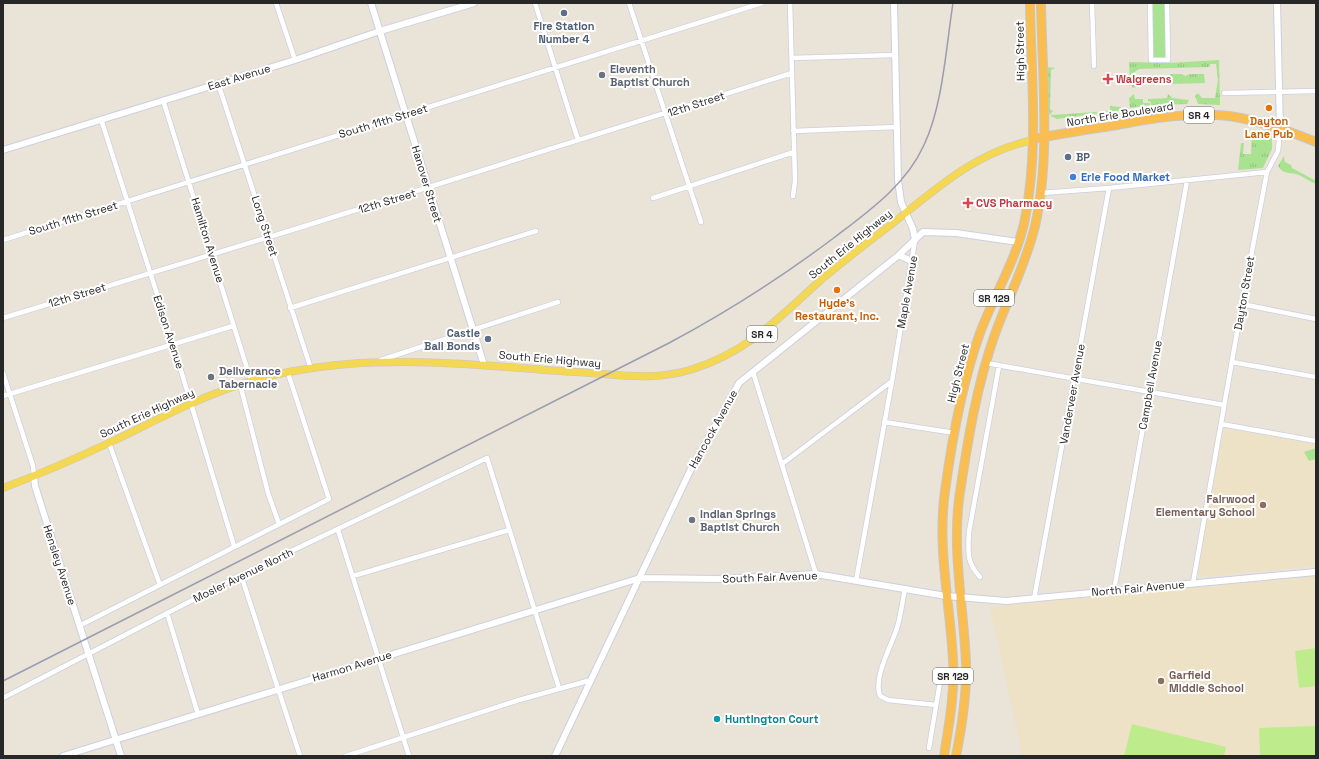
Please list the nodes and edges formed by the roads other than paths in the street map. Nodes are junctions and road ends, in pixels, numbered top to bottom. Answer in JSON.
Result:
{"nodes":[{"id":1,"x":276,"y":3,"type":"edge"},
{"id":2,"x":370,"y":3,"type":"edge"},
{"id":3,"x":474,"y":3,"type":"edge"},
{"id":4,"x":535,"y":3,"type":"edge"},
{"id":5,"x":629,"y":3,"type":"edge"},
{"id":6,"x":762,"y":3,"type":"edge"},
{"id":7,"x":790,"y":3,"type":"edge"},
{"id":8,"x":894,"y":3,"type":"edge"},
{"id":9,"x":1030,"y":3,"type":"edge"},
{"id":10,"x":1041,"y":3,"type":"edge"},
{"id":11,"x":1092,"y":3,"type":"edge"},
{"id":12,"x":1150,"y":3,"type":"edge"},
{"id":13,"x":1167,"y":3,"type":"edge"},
{"id":14,"x":1277,"y":3,"type":"edge"},
{"id":15,"x":380,"y":31,"type":"junction"},
{"id":16,"x":642,"y":41,"type":"junction"},
{"id":17,"x":894,"y":55,"type":"junction"},
{"id":18,"x":792,"y":58,"type":"junction"},
{"id":19,"x":295,"y":60,"type":"junction"},
{"id":20,"x":1094,"y":66,"type":"dead end"},
{"id":21,"x":556,"y":67,"type":"junction"},
{"id":22,"x":792,"y":73,"type":"junction"},
{"id":23,"x":218,"y":83,"type":"junction"},
{"id":24,"x":1278,"y":92,"type":"junction"},
{"id":25,"x":1316,"y":92,"type":"edge"},
{"id":26,"x":1224,"y":93,"type":"dead end"},
{"id":27,"x":163,"y":100,"type":"junction"},
{"id":28,"x":406,"y":113,"type":"junction"},
{"id":29,"x":665,"y":114,"type":"junction"},
{"id":30,"x":101,"y":119,"type":"junction"},
{"id":31,"x":896,"y":127,"type":"junction"},
{"id":32,"x":1280,"y":129,"type":"junction"},
{"id":33,"x":792,"y":131,"type":"junction"},
{"id":34,"x":1044,"y":138,"type":"junction"},
{"id":35,"x":578,"y":140,"type":"junction"},
{"id":36,"x":1032,"y":140,"type":"junction"},
{"id":37,"x":1316,"y":142,"type":"edge"},
{"id":38,"x":3,"y":150,"type":"edge"},
{"id":39,"x":794,"y":152,"type":"junction"},
{"id":40,"x":245,"y":165,"type":"junction"},
{"id":41,"x":1267,"y":172,"type":"junction"},
{"id":42,"x":1187,"y":180,"type":"junction"},
{"id":43,"x":190,"y":182,"type":"junction"},
{"id":44,"x":688,"y":186,"type":"junction"},
{"id":45,"x":428,"y":188,"type":"junction"},
{"id":46,"x":1109,"y":188,"type":"junction"},
{"id":47,"x":1041,"y":193,"type":"junction"},
{"id":48,"x":793,"y":196,"type":"dead end"},
{"id":49,"x":653,"y":198,"type":"dead end"},
{"id":50,"x":127,"y":201,"type":"junction"},
{"id":51,"x":906,"y":212,"type":"junction"},
{"id":52,"x":701,"y":222,"type":"dead end"},
{"id":53,"x":536,"y":231,"type":"dead end"},
{"id":54,"x":269,"y":237,"type":"junction"},
{"id":55,"x":3,"y":240,"type":"edge"},
{"id":56,"x":915,"y":240,"type":"junction"},
{"id":57,"x":1018,"y":242,"type":"junction"},
{"id":58,"x":212,"y":254,"type":"junction"},
{"id":59,"x":899,"y":255,"type":"junction"},
{"id":60,"x":451,"y":258,"type":"junction"},
{"id":61,"x":913,"y":262,"type":"junction"},
{"id":62,"x":150,"y":272,"type":"junction"},
{"id":63,"x":558,"y":302,"type":"dead end"},
{"id":64,"x":1242,"y":304,"type":"junction"},
{"id":65,"x":290,"y":308,"type":"junction"},
{"id":66,"x":3,"y":318,"type":"edge"},
{"id":67,"x":1316,"y":319,"type":"edge"},
{"id":68,"x":233,"y":326,"type":"junction"},
{"id":69,"x":474,"y":329,"type":"junction"},
{"id":70,"x":173,"y":344,"type":"junction"},
{"id":71,"x":1232,"y":362,"type":"junction"},
{"id":72,"x":374,"y":363,"type":"junction"},
{"id":73,"x":986,"y":363,"type":"junction"},
{"id":74,"x":484,"y":365,"type":"junction"},
{"id":75,"x":999,"y":366,"type":"junction"},
{"id":76,"x":311,"y":369,"type":"junction"},
{"id":77,"x":753,"y":372,"type":"junction"},
{"id":78,"x":3,"y":373,"type":"edge"},
{"id":79,"x":288,"y":373,"type":"junction"},
{"id":80,"x":1316,"y":377,"type":"edge"},
{"id":81,"x":1075,"y":379,"type":"junction"},
{"id":82,"x":892,"y":380,"type":"junction"},
{"id":83,"x":251,"y":381,"type":"junction"},
{"id":84,"x":240,"y":384,"type":"junction"},
{"id":85,"x":1149,"y":392,"type":"junction"},
{"id":86,"x":10,"y":394,"type":"junction"},
{"id":87,"x":3,"y":396,"type":"edge"},
{"id":88,"x":192,"y":403,"type":"junction"},
{"id":89,"x":1224,"y":405,"type":"junction"},
{"id":90,"x":884,"y":422,"type":"junction"},
{"id":91,"x":1221,"y":424,"type":"junction"},
{"id":92,"x":955,"y":433,"type":"junction"},
{"id":93,"x":1316,"y":441,"type":"edge"},
{"id":94,"x":109,"y":443,"type":"junction"},
{"id":95,"x":782,"y":464,"type":"junction"},
{"id":96,"x":34,"y":476,"type":"junction"},
{"id":97,"x":3,"y":488,"type":"edge"},
{"id":98,"x":279,"y":524,"type":"junction"},
{"id":99,"x":338,"y":530,"type":"junction"},
{"id":100,"x":509,"y":530,"type":"junction"},
{"id":101,"x":234,"y":546,"type":"junction"},
{"id":102,"x":1316,"y":572,"type":"edge"},
{"id":103,"x":816,"y":574,"type":"junction"},
{"id":104,"x":242,"y":575,"type":"junction"},
{"id":105,"x":353,"y":576,"type":"junction"},
{"id":106,"x":980,"y":576,"type":"dead end"},
{"id":107,"x":640,"y":578,"type":"junction"},
{"id":108,"x":856,"y":580,"type":"junction"},
{"id":109,"x":1193,"y":583,"type":"junction"},
{"id":110,"x":160,"y":585,"type":"junction"},
{"id":111,"x":905,"y":589,"type":"junction"},
{"id":112,"x":1114,"y":590,"type":"junction"},
{"id":113,"x":946,"y":596,"type":"junction"},
{"id":114,"x":961,"y":598,"type":"junction"},
{"id":115,"x":1034,"y":599,"type":"junction"},
{"id":116,"x":535,"y":610,"type":"junction"},
{"id":117,"x":167,"y":613,"type":"junction"},
{"id":118,"x":79,"y":626,"type":"junction"},
{"id":119,"x":88,"y":654,"type":"junction"},
{"id":120,"x":378,"y":658,"type":"junction"},
{"id":121,"x":942,"y":676,"type":"dead end"},
{"id":122,"x":591,"y":680,"type":"junction"},
{"id":123,"x":559,"y":688,"type":"junction"},
{"id":124,"x":279,"y":689,"type":"junction"},
{"id":125,"x":3,"y":698,"type":"edge"},
{"id":126,"x":936,"y":705,"type":"junction"},
{"id":127,"x":198,"y":714,"type":"junction"},
{"id":128,"x":404,"y":738,"type":"junction"},
{"id":129,"x":115,"y":739,"type":"junction"},
{"id":130,"x":929,"y":748,"type":"dead end"},
{"id":131,"x":63,"y":756,"type":"edge"},
{"id":132,"x":121,"y":756,"type":"edge"},
{"id":133,"x":300,"y":756,"type":"edge"},
{"id":134,"x":346,"y":756,"type":"edge"},
{"id":135,"x":409,"y":756,"type":"edge"},
{"id":136,"x":555,"y":756,"type":"edge"},
{"id":137,"x":944,"y":756,"type":"edge"},
{"id":138,"x":956,"y":756,"type":"edge"}],
"edges":[{"from":1,"to":19,"type":"street"},
{"from":2,"to":15,"type":"street","name":"Hanover Street"},
{"from":3,"to":15,"type":"street","name":"East Avenue"},
{"from":4,"to":21,"type":"street"},
{"from":5,"to":16,"type":"street"},
{"from":6,"to":16,"type":"street","name":"South 11th Street"},
{"from":7,"to":18,"type":"street"},
{"from":8,"to":17,"type":"street","name":"Maple Avenue"},
{"from":9,"to":36,"type":"highway","name":"High Street","number":"SR 129"},
{"from":10,"to":34,"type":"highway","name":"High Street","number":"SR 129"},
{"from":11,"to":20,"type":"street"},
{"from":12,"to":13,"type":"street"},
{"from":14,"to":24,"type":"street","name":"Dayton Street"},
{"from":15,"to":19,"type":"street","name":"East Avenue"},
{"from":15,"to":28,"type":"street","name":"Hanover Street"},
{"from":16,"to":21,"type":"street","name":"South 11th Street"},
{"from":16,"to":29,"type":"street"},
{"from":17,"to":18,"type":"street"},
{"from":17,"to":31,"type":"street","name":"Maple Avenue"},
{"from":18,"to":22,"type":"street"},
{"from":19,"to":23,"type":"street","name":"East Avenue"},
{"from":21,"to":28,"type":"street","name":"South 11th Street"},
{"from":21,"to":35,"type":"street"},
{"from":22,"to":29,"type":"street","name":"12th Street"},
{"from":22,"to":33,"type":"street"},
{"from":23,"to":27,"type":"street","name":"East Avenue"},
{"from":23,"to":40,"type":"street","name":"Long Street"},
{"from":24,"to":25,"type":"street"},
{"from":24,"to":26,"type":"street"},
{"from":24,"to":32,"type":"street","name":"Dayton Street"},
{"from":27,"to":30,"type":"street","name":"East Avenue"},
{"from":27,"to":43,"type":"street","name":"Hamilton Avenue"},
{"from":28,"to":40,"type":"street","name":"South 11th Street"},
{"from":28,"to":45,"type":"street","name":"Hanover Street"},
{"from":29,"to":35,"type":"street","name":"12th Street"},
{"from":29,"to":44,"type":"street"},
{"from":30,"to":38,"type":"street","name":"East Avenue"},
{"from":30,"to":50,"type":"street","name":"Edison Avenue"},
{"from":31,"to":33,"type":"street"},
{"from":31,"to":51,"type":"street","name":"Maple Avenue"},
{"from":32,"to":34,"type":"highway","name":"North Erie Boulevard","number":"SR 4"},
{"from":32,"to":37,"type":"highway","name":"North Erie Boulevard","number":"SR 4"},
{"from":32,"to":41,"type":"street","name":"Dayton Street"},
{"from":33,"to":39,"type":"street"},
{"from":34,"to":36,"type":"highway","name":"South Erie Highway","number":"SR 4"},
{"from":34,"to":47,"type":"highway","name":"High Street","number":"SR 129"},
{"from":35,"to":45,"type":"street","name":"12th Street"},
{"from":36,"to":51,"type":"main road","name":"South Erie Highway","number":"SR 4"},
{"from":36,"to":57,"type":"highway","name":"High Street","number":"SR 129"},
{"from":39,"to":44,"type":"street"},
{"from":39,"to":48,"type":"street"},
{"from":40,"to":43,"type":"street","name":"South 11th Street"},
{"from":40,"to":54,"type":"street","name":"Long Street"},
{"from":41,"to":42,"type":"street"},
{"from":41,"to":64,"type":"street","name":"Dayton Street"},
{"from":42,"to":46,"type":"street"},
{"from":42,"to":85,"type":"street","name":"Campbell Avenue"},
{"from":43,"to":50,"type":"street","name":"South 11th Street"},
{"from":43,"to":58,"type":"street","name":"Hamilton Avenue"},
{"from":44,"to":49,"type":"street"},
{"from":44,"to":52,"type":"street"},
{"from":45,"to":54,"type":"street","name":"12th Street"},
{"from":45,"to":60,"type":"street","name":"Hanover Street"},
{"from":46,"to":47,"type":"street"},
{"from":46,"to":81,"type":"street","name":"Vanderveer Avenue"},
{"from":47,"to":73,"type":"highway","name":"High Street","number":"SR 129"},
{"from":50,"to":55,"type":"street","name":"South 11th Street"},
{"from":50,"to":62,"type":"street","name":"Edison Avenue"},
{"from":51,"to":56,"type":"street","name":"Maple Avenue"},
{"from":51,"to":74,"type":"main road","name":"South Erie Highway","number":"SR 4"},
{"from":53,"to":60,"type":"street"},
{"from":54,"to":58,"type":"street","name":"12th Street"},
{"from":54,"to":65,"type":"street","name":"Long Street"},
{"from":56,"to":57,"type":"street","name":"Hancock Avenue"},
{"from":56,"to":59,"type":"street","name":"Hancock Avenue"},
{"from":56,"to":61,"type":"street","name":"Maple Avenue"},
{"from":57,"to":92,"type":"highway","name":"High Street","number":"SR 129"},
{"from":58,"to":62,"type":"street","name":"12th Street"},
{"from":58,"to":68,"type":"street","name":"Hamilton Avenue"},
{"from":59,"to":61,"type":"street"},
{"from":59,"to":77,"type":"street","name":"Hancock Avenue"},
{"from":60,"to":65,"type":"street"},
{"from":60,"to":69,"type":"street","name":"Hanover Street"},
{"from":61,"to":82,"type":"street","name":"Maple Avenue"},
{"from":62,"to":66,"type":"street","name":"12th Street"},
{"from":62,"to":70,"type":"street","name":"Edison Avenue"},
{"from":63,"to":69,"type":"street"},
{"from":64,"to":67,"type":"street"},
{"from":64,"to":71,"type":"street","name":"Dayton Street"},
{"from":65,"to":76,"type":"street","name":"Long Street"},
{"from":68,"to":70,"type":"street"},
{"from":68,"to":83,"type":"street","name":"Hamilton Avenue"},
{"from":69,"to":72,"type":"street"},
{"from":69,"to":74,"type":"street","name":"Hanover Street"},
{"from":70,"to":86,"type":"street"},
{"from":70,"to":88,"type":"street","name":"Edison Avenue"},
{"from":71,"to":80,"type":"street"},
{"from":71,"to":89,"type":"street","name":"Dayton Street"},
{"from":72,"to":74,"type":"main road","name":"South Erie Highway","number":"SR 4"},
{"from":72,"to":76,"type":"main road","name":"South Erie Highway","number":"SR 4"},
{"from":73,"to":75,"type":"street"},
{"from":73,"to":114,"type":"highway","name":"High Street","number":"SR 129"},
{"from":75,"to":81,"type":"street"},
{"from":75,"to":106,"type":"street"},
{"from":76,"to":79,"type":"main road","name":"South Erie Highway","number":"SR 4"},
{"from":77,"to":95,"type":"street"},
{"from":77,"to":107,"type":"street","name":"Hancock Avenue"},
{"from":78,"to":86,"type":"street","name":"Hensley Avenue"},
{"from":79,"to":83,"type":"main road","name":"South Erie Highway","number":"SR 4"},
{"from":79,"to":98,"type":"street"},
{"from":81,"to":85,"type":"street"},
{"from":81,"to":115,"type":"street","name":"Vanderveer Avenue"},
{"from":82,"to":90,"type":"street","name":"Maple Avenue"},
{"from":82,"to":95,"type":"street"},
{"from":83,"to":84,"type":"main road","name":"South Erie Highway","number":"SR 4"},
{"from":84,"to":88,"type":"main road","name":"South Erie Highway","number":"SR 4"},
{"from":84,"to":98,"type":"street"},
{"from":85,"to":89,"type":"street"},
{"from":85,"to":112,"type":"street","name":"Campbell Avenue"},
{"from":86,"to":87,"type":"street"},
{"from":86,"to":96,"type":"street","name":"Hensley Avenue"},
{"from":88,"to":94,"type":"main road","name":"South Erie Highway","number":"SR 4"},
{"from":88,"to":101,"type":"street","name":"Edison Avenue"},
{"from":89,"to":91,"type":"street","name":"Dayton Street"},
{"from":90,"to":92,"type":"street"},
{"from":90,"to":108,"type":"street","name":"Maple Avenue"},
{"from":91,"to":93,"type":"street"},
{"from":91,"to":109,"type":"street","name":"Dayton Street"},
{"from":92,"to":113,"type":"highway","name":"High Street","number":"SR 129"},
{"from":94,"to":96,"type":"main road","name":"South Erie Highway","number":"SR 4"},
{"from":94,"to":110,"type":"street"},
{"from":95,"to":103,"type":"street"},
{"from":96,"to":97,"type":"main road","name":"South Erie Highway","number":"SR 4"},
{"from":96,"to":118,"type":"street","name":"Hensley Avenue"},
{"from":98,"to":101,"type":"street"},
{"from":99,"to":100,"type":"street","name":"Mosler Avenue North"},
{"from":99,"to":104,"type":"street","name":"Mosler Avenue North"},
{"from":99,"to":105,"type":"street"},
{"from":100,"to":105,"type":"street"},
{"from":100,"to":116,"type":"street"},
{"from":101,"to":110,"type":"street"},
{"from":102,"to":109,"type":"street","name":"North Fair Avenue"},
{"from":103,"to":107,"type":"street","name":"South Fair Avenue"},
{"from":103,"to":108,"type":"street","name":"South Fair Avenue"},
{"from":104,"to":117,"type":"street","name":"Mosler Avenue North"},
{"from":104,"to":124,"type":"street"},
{"from":105,"to":120,"type":"street"},
{"from":107,"to":116,"type":"street","name":"Harmon Avenue"},
{"from":107,"to":122,"type":"street","name":"Hancock Avenue"},
{"from":108,"to":111,"type":"street","name":"South Fair Avenue"},
{"from":109,"to":112,"type":"street","name":"North Fair Avenue"},
{"from":110,"to":118,"type":"street"},
{"from":111,"to":113,"type":"street","name":"South Fair Avenue"},
{"from":111,"to":126,"type":"street"},
{"from":112,"to":115,"type":"street","name":"North Fair Avenue"},
{"from":113,"to":114,"type":"street","name":"North Fair Avenue"},
{"from":113,"to":137,"type":"highway","name":"High Street","number":"SR 129"},
{"from":114,"to":115,"type":"street","name":"North Fair Avenue"},
{"from":114,"to":138,"type":"highway","name":"High Street","number":"SR 129"},
{"from":116,"to":120,"type":"street","name":"Harmon Avenue"},
{"from":116,"to":123,"type":"street"},
{"from":117,"to":119,"type":"street","name":"Mosler Avenue North"},
{"from":117,"to":127,"type":"street"},
{"from":118,"to":119,"type":"street","name":"Hensley Avenue"},
{"from":119,"to":125,"type":"street","name":"Mosler Avenue North"},
{"from":119,"to":129,"type":"street","name":"Hensley Avenue"},
{"from":120,"to":124,"type":"street","name":"Harmon Avenue"},
{"from":120,"to":128,"type":"street"},
{"from":121,"to":126,"type":"street"},
{"from":122,"to":123,"type":"street"},
{"from":122,"to":136,"type":"street","name":"Hancock Avenue"},
{"from":123,"to":128,"type":"street"},
{"from":124,"to":127,"type":"street","name":"Harmon Avenue"},
{"from":124,"to":133,"type":"street"},
{"from":126,"to":130,"type":"street"},
{"from":127,"to":129,"type":"street","name":"Harmon Avenue"},
{"from":128,"to":134,"type":"street"},
{"from":128,"to":135,"type":"street"},
{"from":129,"to":131,"type":"street","name":"Harmon Avenue"},
{"from":129,"to":132,"type":"street","name":"Hensley Avenue"}]}
